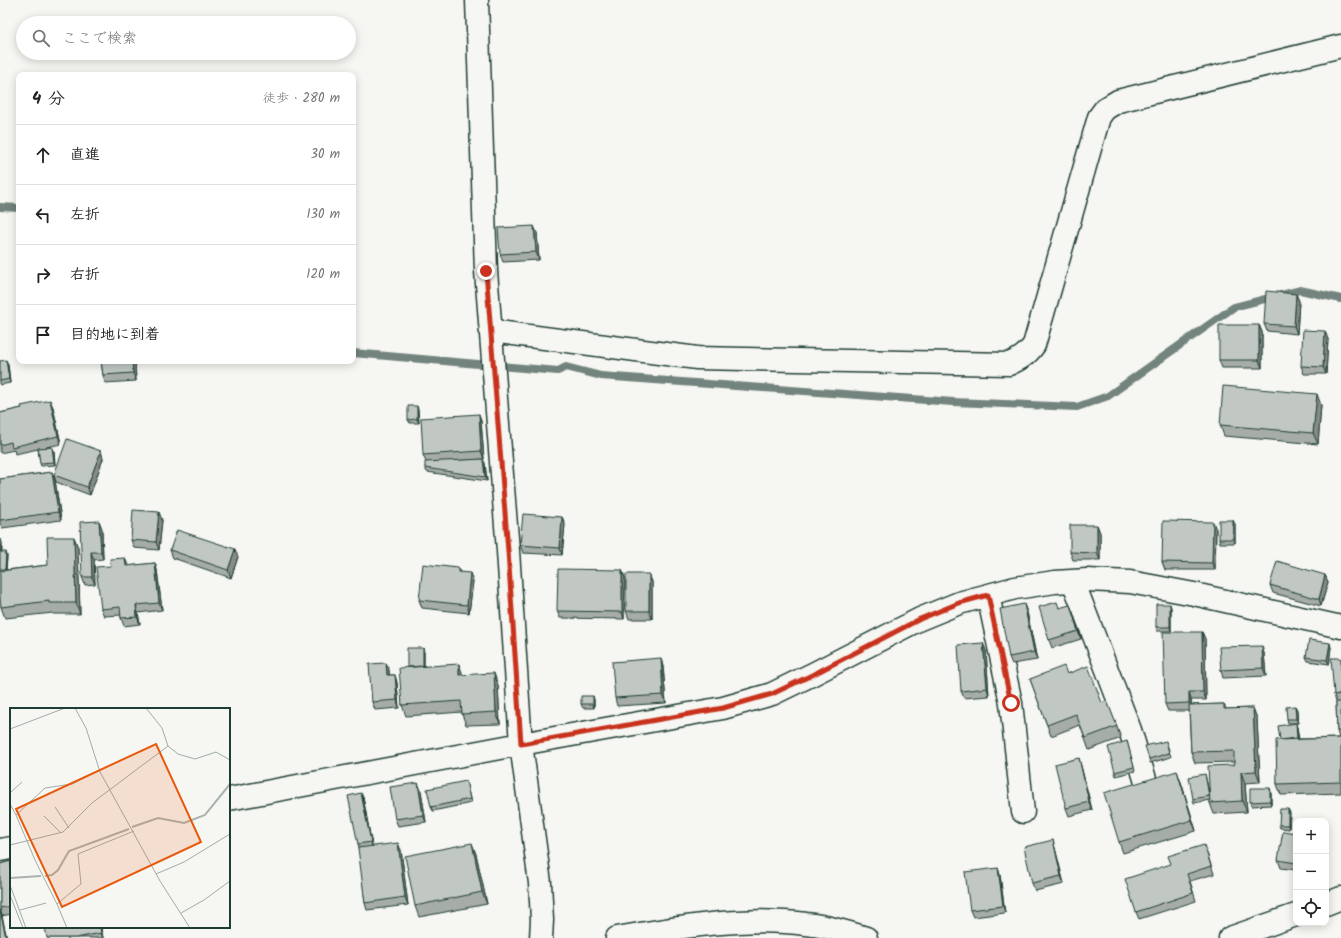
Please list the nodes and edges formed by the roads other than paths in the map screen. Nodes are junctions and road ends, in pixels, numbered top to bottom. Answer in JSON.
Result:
{"nodes":[{"id":1,"x":477,"y":0,"type":"edge"},
{"id":2,"x":1341,"y":46,"type":"edge"},
{"id":3,"x":490,"y":331,"type":"junction"},
{"id":4,"x":1073,"y":581,"type":"junction"},
{"id":5,"x":988,"y":595,"type":"junction"},
{"id":6,"x":1341,"y":627,"type":"edge"},
{"id":7,"x":521,"y":744,"type":"junction"},
{"id":8,"x":1145,"y":778,"type":"dead end"},
{"id":9,"x":230,"y":799,"type":"edge"},
{"id":10,"x":1024,"y":812,"type":"dead end"},
{"id":11,"x":10,"y":848,"type":"edge"},
{"id":12,"x":0,"y":850,"type":"edge"},
{"id":13,"x":1341,"y":898,"type":"edge"},
{"id":14,"x":1329,"y":903,"type":"edge"},
{"id":15,"x":1293,"y":916,"type":"edge"},
{"id":16,"x":544,"y":937,"type":"edge"},
{"id":17,"x":617,"y":938,"type":"edge"},
{"id":18,"x":866,"y":938,"type":"edge"},
{"id":19,"x":1230,"y":938,"type":"edge"}],
"edges":[{"from":1,"to":3,"type":"street"},
{"from":2,"to":3,"type":"street"},
{"from":3,"to":7,"type":"street"},
{"from":4,"to":5,"type":"street"},
{"from":4,"to":6,"type":"street"},
{"from":4,"to":8,"type":"street"},
{"from":5,"to":7,"type":"street"},
{"from":5,"to":10,"type":"street"},
{"from":7,"to":9,"type":"street"},
{"from":7,"to":16,"type":"street"},
{"from":11,"to":12,"type":"street"},
{"from":13,"to":14,"type":"street"},
{"from":15,"to":19,"type":"street"},
{"from":17,"to":18,"type":"street"}]}
